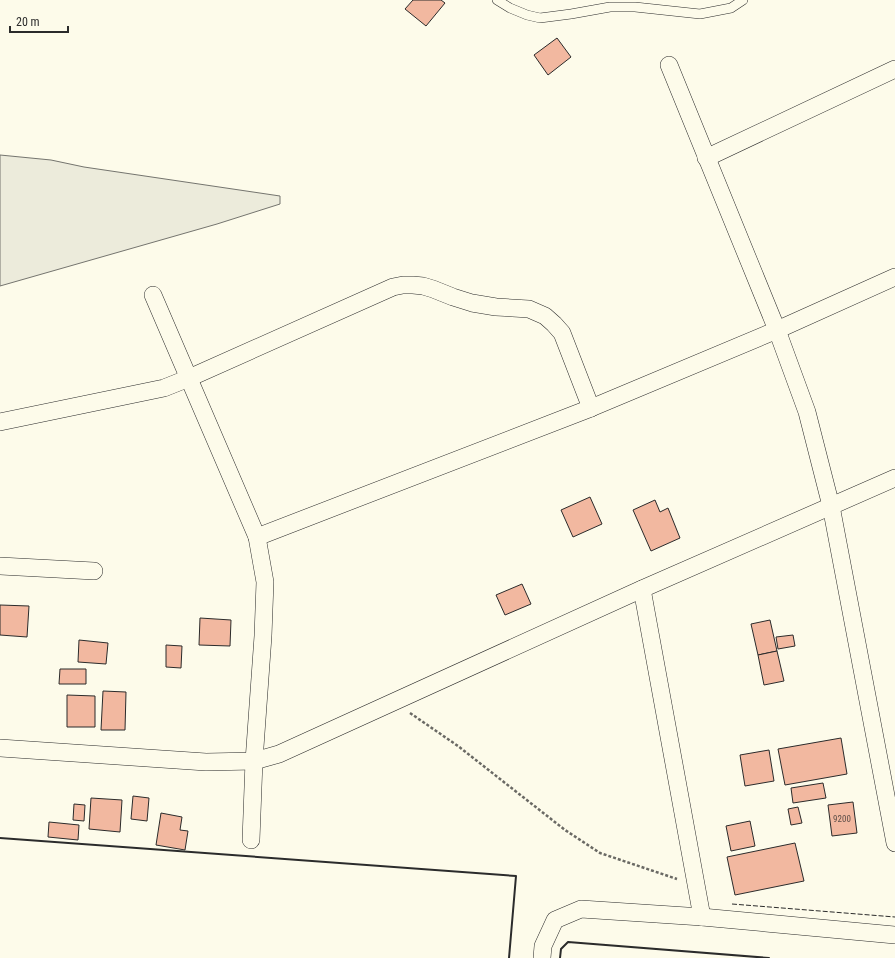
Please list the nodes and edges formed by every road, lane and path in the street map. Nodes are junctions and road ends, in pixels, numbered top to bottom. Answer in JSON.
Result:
{"nodes":[{"id":1,"x":497,"y":0,"type":"edge"},
{"id":2,"x":743,"y":0,"type":"edge"},
{"id":3,"x":668,"y":65,"type":"dead end"},
{"id":4,"x":895,"y":69,"type":"edge"},
{"id":5,"x":706,"y":158,"type":"junction"},
{"id":6,"x":895,"y":277,"type":"edge"},
{"id":7,"x":153,"y":295,"type":"dead end"},
{"id":8,"x":777,"y":330,"type":"junction"},
{"id":9,"x":189,"y":378,"type":"junction"},
{"id":10,"x":591,"y":408,"type":"junction"},
{"id":11,"x":0,"y":422,"type":"edge"},
{"id":12,"x":895,"y":478,"type":"edge"},
{"id":13,"x":831,"y":506,"type":"junction"},
{"id":14,"x":257,"y":537,"type":"junction"},
{"id":15,"x":0,"y":566,"type":"edge"},
{"id":16,"x":94,"y":571,"type":"dead end"},
{"id":17,"x":642,"y":589,"type":"junction"},
{"id":18,"x":394,"y":702,"type":"junction"},
{"id":19,"x":0,"y":748,"type":"edge"},
{"id":20,"x":254,"y":761,"type":"junction"},
{"id":21,"x":251,"y":840,"type":"dead end"},
{"id":22,"x":895,"y":843,"type":"edge"},
{"id":23,"x":695,"y":882,"type":"junction"},
{"id":24,"x":702,"y":917,"type":"junction"},
{"id":25,"x":895,"y":935,"type":"edge"},
{"id":26,"x":542,"y":958,"type":"edge"}],
"edges":[{"from":1,"to":2,"type":"lane"},
{"from":3,"to":5,"type":"street"},
{"from":4,"to":5,"type":"street"},
{"from":5,"to":8,"type":"street"},
{"from":6,"to":8,"type":"street"},
{"from":7,"to":9,"type":"street"},
{"from":8,"to":10,"type":"street"},
{"from":8,"to":13,"type":"street"},
{"from":9,"to":10,"type":"street"},
{"from":9,"to":11,"type":"street"},
{"from":9,"to":14,"type":"street"},
{"from":10,"to":14,"type":"street"},
{"from":12,"to":13,"type":"street"},
{"from":13,"to":17,"type":"street"},
{"from":13,"to":22,"type":"street"},
{"from":14,"to":20,"type":"street"},
{"from":15,"to":16,"type":"street"},
{"from":17,"to":18,"type":"street"},
{"from":17,"to":23,"type":"street"},
{"from":18,"to":20,"type":"street"},
{"from":18,"to":23,"type":"path"},
{"from":19,"to":20,"type":"street"},
{"from":20,"to":21,"type":"street"},
{"from":23,"to":24,"type":"street"},
{"from":24,"to":25,"type":"street"},
{"from":24,"to":26,"type":"street"}]}
